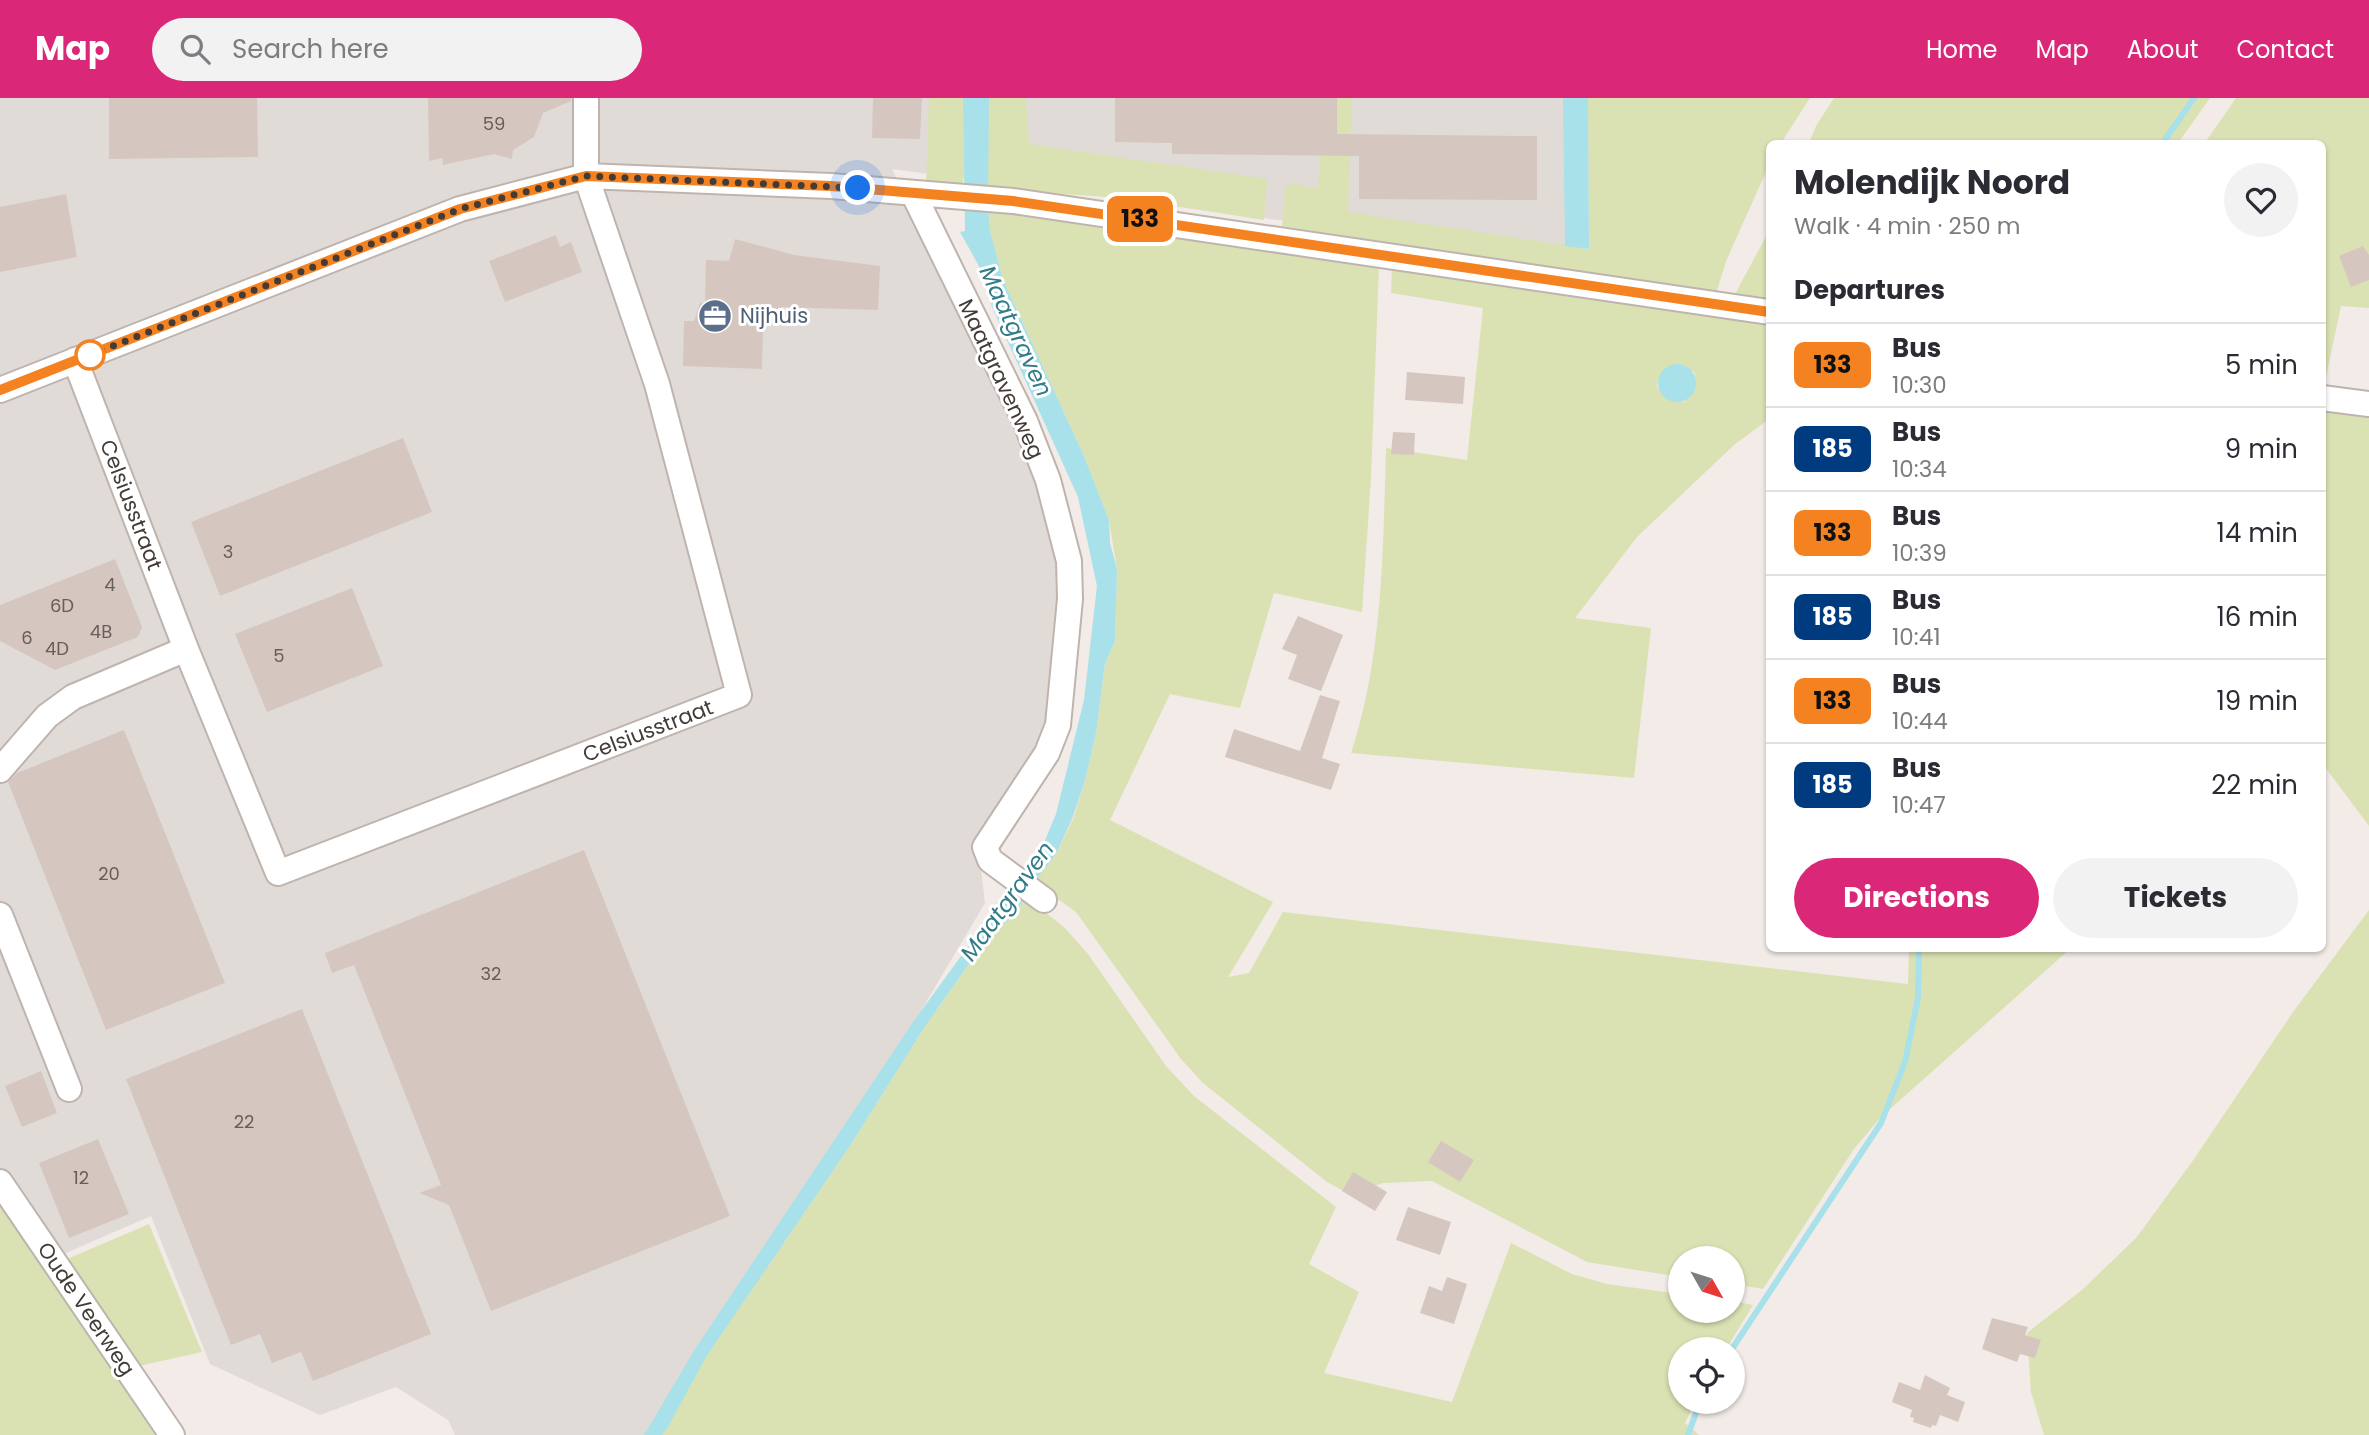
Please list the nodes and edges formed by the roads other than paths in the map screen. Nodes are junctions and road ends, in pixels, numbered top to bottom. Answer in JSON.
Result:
{"nodes":[{"id":1,"x":586,"y":98,"type":"edge"},
{"id":2,"x":586,"y":176,"type":"junction"},
{"id":3,"x":913,"y":193,"type":"junction"},
{"id":4,"x":1766,"y":312,"type":"edge"},
{"id":5,"x":75,"y":360,"type":"junction"},
{"id":6,"x":0,"y":390,"type":"edge"},
{"id":7,"x":2326,"y":399,"type":"edge"},
{"id":8,"x":2369,"y":404,"type":"edge"},
{"id":9,"x":186,"y":649,"type":"junction"},
{"id":10,"x":0,"y":770,"type":"edge"},
{"id":11,"x":1038,"y":896,"type":"dead end"},
{"id":12,"x":0,"y":915,"type":"edge"},
{"id":13,"x":69,"y":1089,"type":"dead end"},
{"id":14,"x":0,"y":1182,"type":"edge"},
{"id":15,"x":172,"y":1435,"type":"edge"}],
"edges":[{"from":1,"to":2,"type":"street"},
{"from":2,"to":3,"type":"street"},
{"from":2,"to":5,"type":"street"},
{"from":2,"to":9,"type":"street","name":"Celsiusstraat"},
{"from":3,"to":4,"type":"street"},
{"from":3,"to":11,"type":"street","name":"Maatgravenweg"},
{"from":5,"to":6,"type":"street"},
{"from":5,"to":9,"type":"street","name":"Celsiusstraat"},
{"from":7,"to":8,"type":"street"},
{"from":9,"to":10,"type":"street"},
{"from":12,"to":13,"type":"street"},
{"from":14,"to":15,"type":"street","name":"Oude Veerweg"}]}
